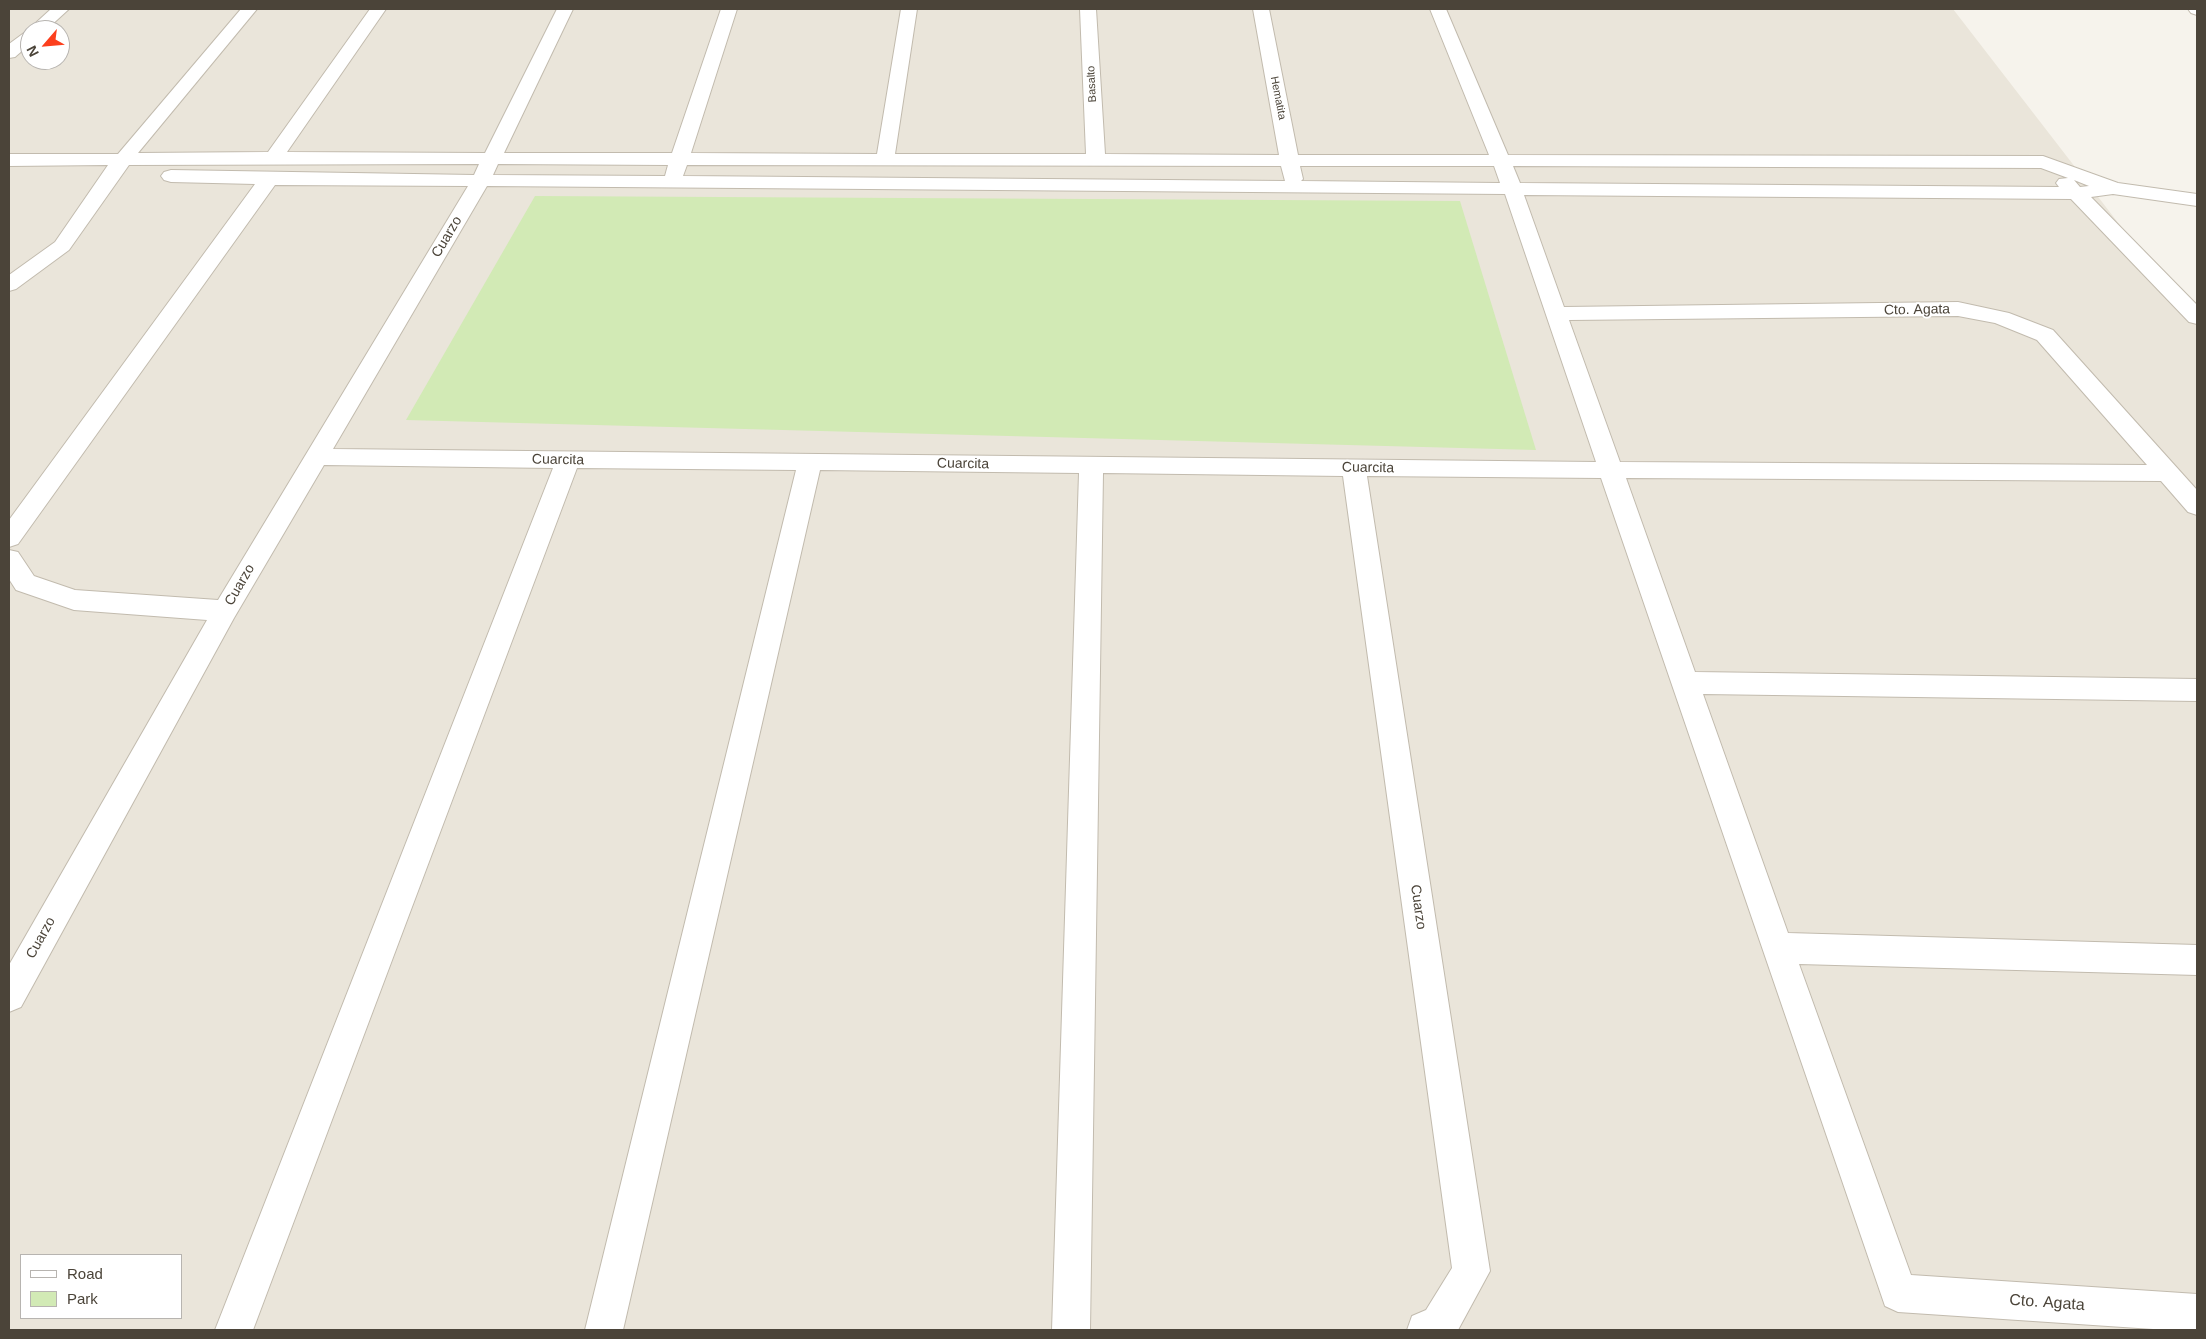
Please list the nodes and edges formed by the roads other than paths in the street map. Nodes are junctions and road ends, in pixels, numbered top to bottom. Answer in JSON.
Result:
{"nodes":[{"id":1,"x":61,"y":9,"type":"edge"},
{"id":2,"x":249,"y":9,"type":"edge"},
{"id":3,"x":378,"y":9,"type":"edge"},
{"id":4,"x":565,"y":9,"type":"edge"},
{"id":5,"x":729,"y":9,"type":"edge"},
{"id":6,"x":909,"y":9,"type":"edge"},
{"id":7,"x":1088,"y":9,"type":"edge"},
{"id":8,"x":1261,"y":9,"type":"edge"},
{"id":9,"x":1438,"y":9,"type":"edge"},
{"id":10,"x":48,"y":20,"type":"edge"},
{"id":11,"x":20,"y":44,"type":"edge"},
{"id":12,"x":9,"y":53,"type":"edge"},
{"id":13,"x":124,"y":158,"type":"junction"},
{"id":14,"x":678,"y":159,"type":"junction"},
{"id":15,"x":9,"y":160,"type":"edge"},
{"id":16,"x":885,"y":160,"type":"junction"},
{"id":17,"x":1096,"y":160,"type":"junction"},
{"id":18,"x":69,"y":161,"type":"junction"},
{"id":19,"x":1291,"y":161,"type":"junction"},
{"id":20,"x":1501,"y":161,"type":"junction"},
{"id":21,"x":2043,"y":162,"type":"junction"},
{"id":22,"x":272,"y":168,"type":"junction"},
{"id":23,"x":487,"y":170,"type":"junction"},
{"id":24,"x":110,"y":175,"type":"junction"},
{"id":25,"x":672,"y":182,"type":"junction"},
{"id":26,"x":1294,"y":187,"type":"junction"},
{"id":27,"x":1512,"y":188,"type":"junction"},
{"id":28,"x":2114,"y":188,"type":"junction"},
{"id":29,"x":2076,"y":192,"type":"junction"},
{"id":30,"x":2197,"y":200,"type":"edge"},
{"id":31,"x":9,"y":285,"type":"edge"},
{"id":32,"x":1556,"y":314,"type":"junction"},
{"id":33,"x":2197,"y":317,"type":"edge"},
{"id":34,"x":316,"y":457,"type":"junction"},
{"id":35,"x":568,"y":460,"type":"junction"},
{"id":36,"x":810,"y":462,"type":"junction"},
{"id":37,"x":1091,"y":465,"type":"junction"},
{"id":38,"x":1354,"y":468,"type":"junction"},
{"id":39,"x":1611,"y":470,"type":"junction"},
{"id":40,"x":2168,"y":473,"type":"junction"},
{"id":41,"x":2197,"y":506,"type":"edge"},
{"id":42,"x":9,"y":538,"type":"edge"},
{"id":43,"x":9,"y":558,"type":"edge"},
{"id":44,"x":225,"y":611,"type":"junction"},
{"id":45,"x":1685,"y":683,"type":"junction"},
{"id":46,"x":2197,"y":690,"type":"edge"},
{"id":47,"x":1777,"y":948,"type":"junction"},
{"id":48,"x":2197,"y":960,"type":"edge"},
{"id":49,"x":9,"y":996,"type":"edge"},
{"id":50,"x":2197,"y":1313,"type":"edge"},
{"id":51,"x":234,"y":1330,"type":"edge"},
{"id":52,"x":604,"y":1330,"type":"edge"},
{"id":53,"x":1070,"y":1330,"type":"edge"},
{"id":54,"x":1426,"y":1330,"type":"edge"}],
"edges":[{"from":1,"to":10,"type":"street"},
{"from":2,"to":13,"type":"street"},
{"from":3,"to":22,"type":"street"},
{"from":4,"to":23,"type":"street","name":"Cuarzo"},
{"from":5,"to":14,"type":"street"},
{"from":6,"to":16,"type":"street"},
{"from":7,"to":17,"type":"street","name":"Basalto"},
{"from":8,"to":19,"type":"street","name":"Hematita"},
{"from":9,"to":20,"type":"street"},
{"from":11,"to":12,"type":"street"},
{"from":13,"to":18,"type":"street"},
{"from":13,"to":22,"type":"street"},
{"from":13,"to":24,"type":"street"},
{"from":14,"to":16,"type":"street"},
{"from":14,"to":23,"type":"street"},
{"from":14,"to":25,"type":"street"},
{"from":15,"to":18,"type":"street"},
{"from":16,"to":17,"type":"street"},
{"from":17,"to":19,"type":"street"},
{"from":18,"to":24,"type":"street"},
{"from":19,"to":20,"type":"street"},
{"from":19,"to":26,"type":"street","name":"Hematita"},
{"from":20,"to":21,"type":"street"},
{"from":20,"to":27,"type":"street"},
{"from":21,"to":28,"type":"street"},
{"from":21,"to":29,"type":"street"},
{"from":22,"to":23,"type":"street"},
{"from":22,"to":24,"type":"street"},
{"from":22,"to":42,"type":"street"},
{"from":23,"to":25,"type":"street"},
{"from":23,"to":34,"type":"street","name":"Cuarzo"},
{"from":24,"to":31,"type":"street"},
{"from":25,"to":26,"type":"street"},
{"from":26,"to":27,"type":"street"},
{"from":27,"to":29,"type":"street"},
{"from":27,"to":32,"type":"street"},
{"from":28,"to":29,"type":"street"},
{"from":28,"to":30,"type":"street"},
{"from":29,"to":33,"type":"street"},
{"from":32,"to":39,"type":"street"},
{"from":32,"to":40,"type":"street","name":"Cto. Agata"},
{"from":34,"to":35,"type":"street","name":"Cuarcita"},
{"from":34,"to":44,"type":"street","name":"Cuarzo"},
{"from":35,"to":36,"type":"street","name":"Cuarcita"},
{"from":35,"to":51,"type":"street"},
{"from":36,"to":37,"type":"street","name":"Cuarcita"},
{"from":36,"to":52,"type":"street"},
{"from":37,"to":38,"type":"street","name":"Cuarcita"},
{"from":37,"to":53,"type":"street"},
{"from":38,"to":39,"type":"street","name":"Cuarcita"},
{"from":38,"to":54,"type":"street","name":"Cuarzo"},
{"from":39,"to":40,"type":"street","name":"Cuarcita"},
{"from":39,"to":45,"type":"street"},
{"from":40,"to":41,"type":"street","name":"Cto. Agata"},
{"from":43,"to":44,"type":"street"},
{"from":44,"to":49,"type":"street","name":"Cuarzo"},
{"from":45,"to":46,"type":"street"},
{"from":45,"to":47,"type":"street"},
{"from":47,"to":48,"type":"street"},
{"from":47,"to":50,"type":"street","name":"Cto. Agata"}]}
